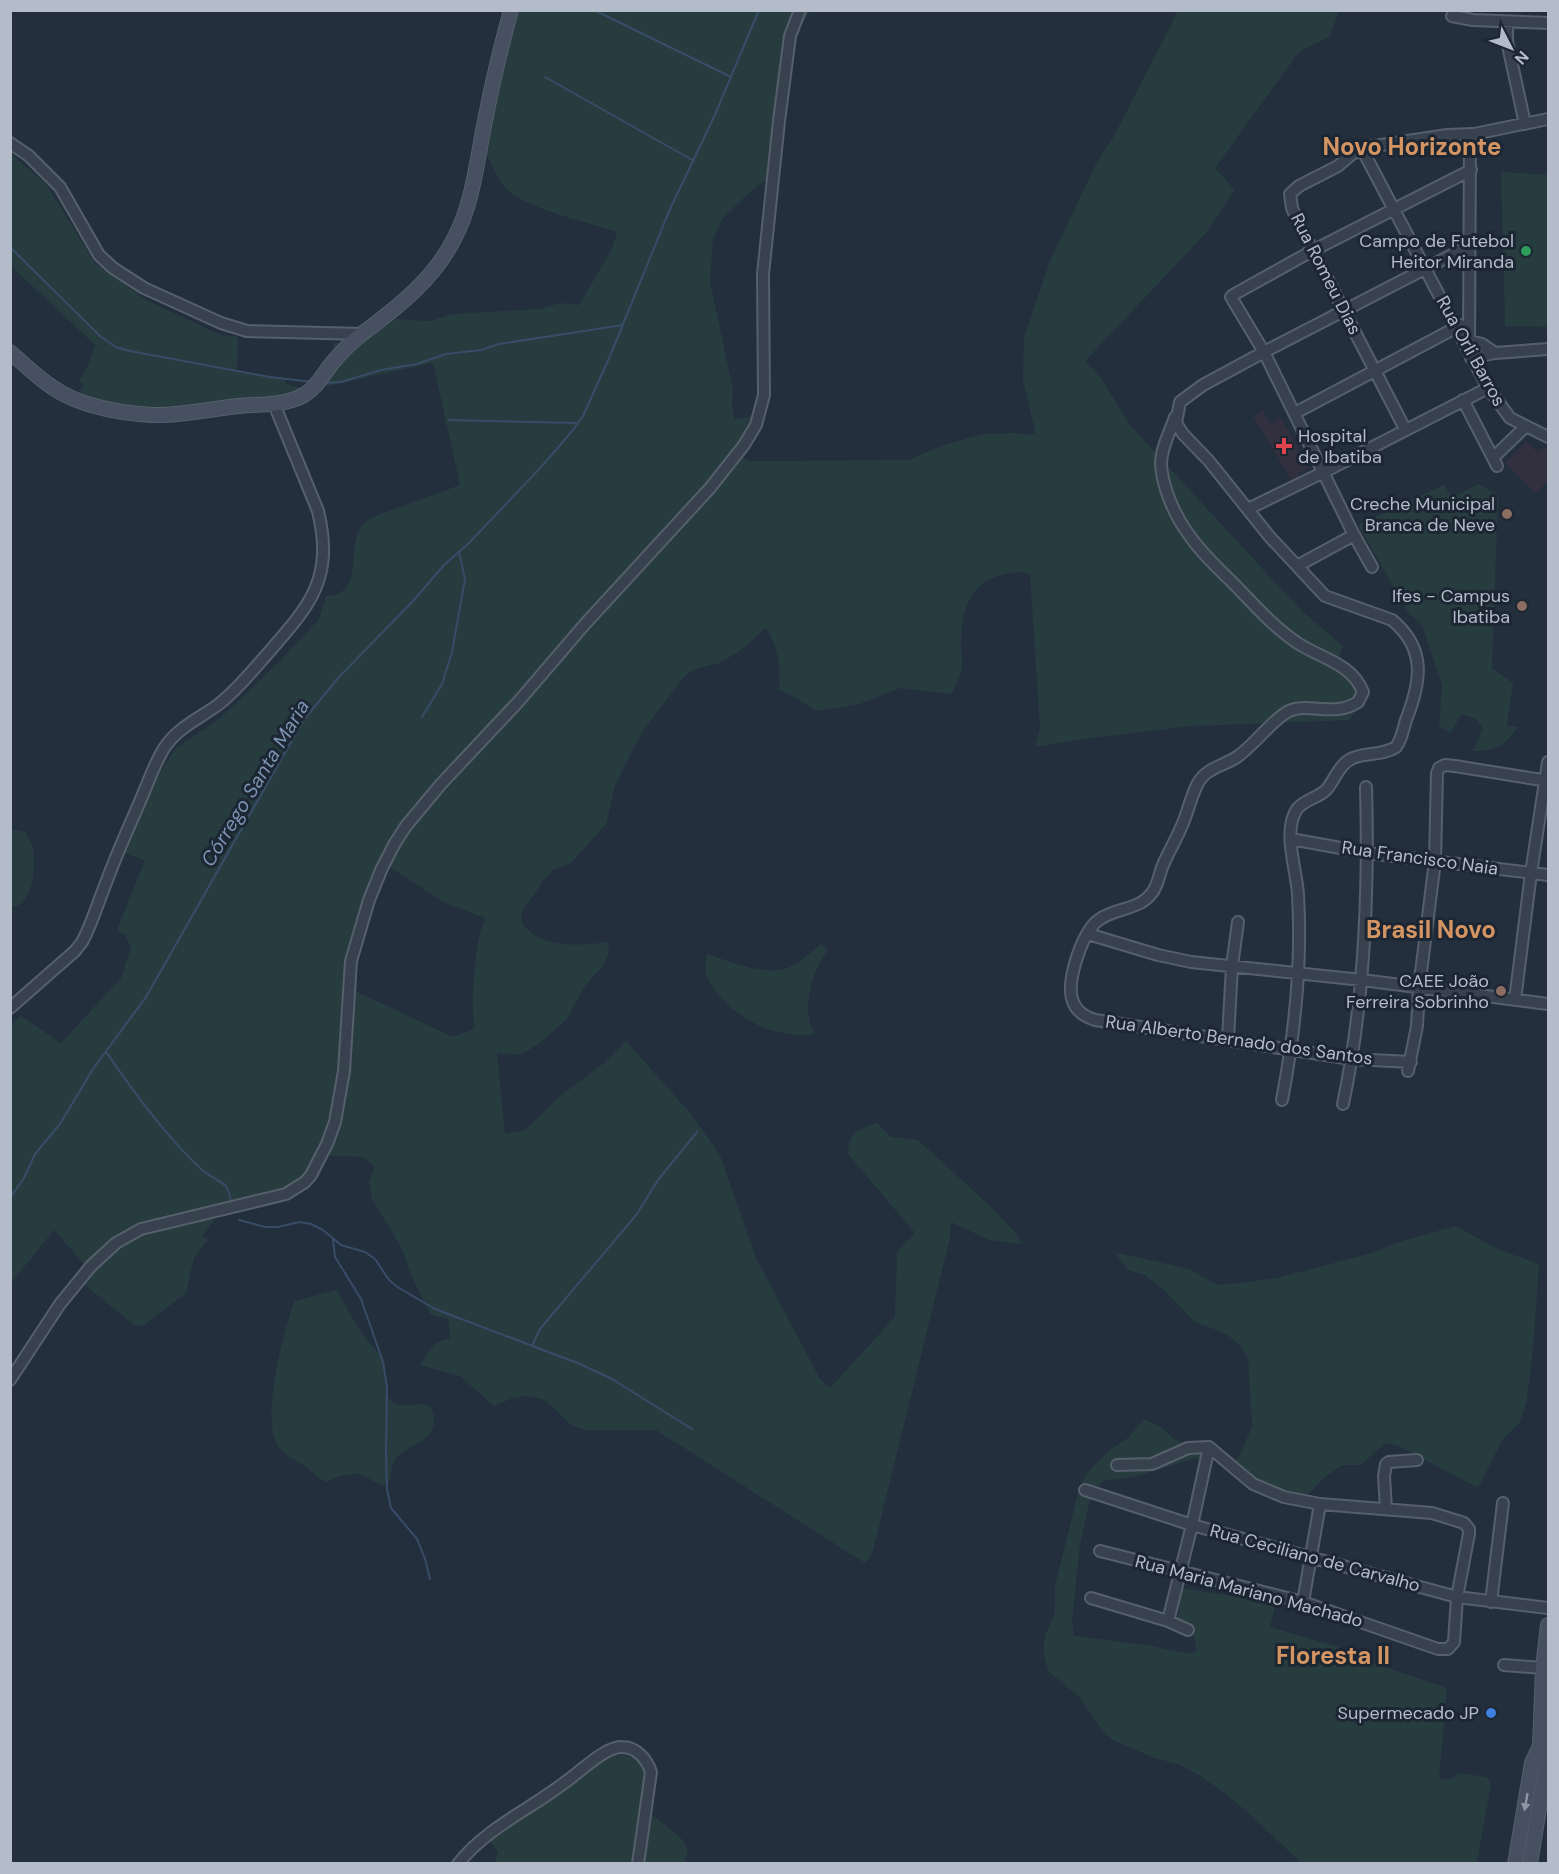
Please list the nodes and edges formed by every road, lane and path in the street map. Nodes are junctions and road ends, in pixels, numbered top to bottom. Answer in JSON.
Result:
{"nodes":[{"id":1,"x":511,"y":10,"type":"edge"},
{"id":2,"x":800,"y":10,"type":"edge"},
{"id":3,"x":1539,"y":10,"type":"edge"},
{"id":4,"x":1452,"y":16,"type":"dead end"},
{"id":5,"x":1507,"y":22,"type":"junction"},
{"id":6,"x":1544,"y":23,"type":"edge"},
{"id":7,"x":1548,"y":118,"type":"edge"},
{"id":8,"x":1526,"y":124,"type":"junction"},
{"id":9,"x":1470,"y":134,"type":"junction"},
{"id":10,"x":10,"y":143,"type":"edge"},
{"id":11,"x":1362,"y":149,"type":"junction"},
{"id":12,"x":1471,"y":170,"type":"junction"},
{"id":13,"x":1393,"y":209,"type":"junction"},
{"id":14,"x":1469,"y":246,"type":"junction"},
{"id":15,"x":1312,"y":251,"type":"junction"},
{"id":16,"x":1425,"y":268,"type":"junction"},
{"id":17,"x":1344,"y":311,"type":"junction"},
{"id":18,"x":1469,"y":321,"type":"junction"},
{"id":19,"x":1457,"y":327,"type":"junction"},
{"id":20,"x":362,"y":334,"type":"junction"},
{"id":21,"x":1548,"y":349,"type":"edge"},
{"id":22,"x":1470,"y":350,"type":"junction"},
{"id":23,"x":10,"y":352,"type":"edge"},
{"id":24,"x":1264,"y":352,"type":"junction"},
{"id":25,"x":1495,"y":353,"type":"junction"},
{"id":26,"x":1375,"y":370,"type":"junction"},
{"id":27,"x":1488,"y":388,"type":"junction"},
{"id":28,"x":1463,"y":400,"type":"junction"},
{"id":29,"x":1180,"y":402,"type":"junction"},
{"id":30,"x":273,"y":404,"type":"junction"},
{"id":31,"x":1295,"y":413,"type":"junction"},
{"id":32,"x":1526,"y":426,"type":"junction"},
{"id":33,"x":1405,"y":429,"type":"junction"},
{"id":34,"x":1548,"y":437,"type":"edge"},
{"id":35,"x":1324,"y":472,"type":"junction"},
{"id":36,"x":1248,"y":509,"type":"junction"},
{"id":37,"x":1354,"y":534,"type":"junction"},
{"id":38,"x":1297,"y":566,"type":"junction"},
{"id":39,"x":1372,"y":567,"type":"dead end"},
{"id":40,"x":1548,"y":762,"type":"edge"},
{"id":41,"x":1547,"y":781,"type":"edge"},
{"id":42,"x":1366,"y":787,"type":"dead end"},
{"id":43,"x":1291,"y":839,"type":"junction"},
{"id":44,"x":1368,"y":852,"type":"junction"},
{"id":45,"x":1435,"y":861,"type":"junction"},
{"id":46,"x":1531,"y":873,"type":"junction"},
{"id":47,"x":1548,"y":875,"type":"edge"},
{"id":48,"x":1238,"y":922,"type":"dead end"},
{"id":49,"x":1088,"y":934,"type":"junction"},
{"id":50,"x":1232,"y":966,"type":"junction"},
{"id":51,"x":1299,"y":974,"type":"junction"},
{"id":52,"x":1362,"y":980,"type":"junction"},
{"id":53,"x":1419,"y":988,"type":"junction"},
{"id":54,"x":1515,"y":1000,"type":"junction"},
{"id":55,"x":1548,"y":1004,"type":"edge"},
{"id":56,"x":10,"y":1008,"type":"edge"},
{"id":57,"x":1228,"y":1040,"type":"junction"},
{"id":58,"x":1291,"y":1050,"type":"junction"},
{"id":59,"x":1352,"y":1059,"type":"junction"},
{"id":60,"x":1282,"y":1100,"type":"dead end"},
{"id":61,"x":1343,"y":1104,"type":"dead end"},
{"id":62,"x":10,"y":1380,"type":"edge"},
{"id":63,"x":1209,"y":1447,"type":"junction"},
{"id":64,"x":1417,"y":1460,"type":"dead end"},
{"id":65,"x":1117,"y":1465,"type":"dead end"},
{"id":66,"x":1085,"y":1490,"type":"dead end"},
{"id":67,"x":1503,"y":1503,"type":"dead end"},
{"id":68,"x":1320,"y":1504,"type":"junction"},
{"id":69,"x":1386,"y":1509,"type":"junction"},
{"id":70,"x":1192,"y":1525,"type":"junction"},
{"id":71,"x":1100,"y":1551,"type":"dead end"},
{"id":72,"x":1312,"y":1556,"type":"junction"},
{"id":73,"x":1179,"y":1572,"type":"junction"},
{"id":74,"x":1457,"y":1597,"type":"junction"},
{"id":75,"x":1090,"y":1599,"type":"dead end"},
{"id":76,"x":1303,"y":1602,"type":"junction"},
{"id":77,"x":1491,"y":1602,"type":"junction"},
{"id":78,"x":1548,"y":1608,"type":"edge"},
{"id":79,"x":1168,"y":1621,"type":"junction"},
{"id":80,"x":1548,"y":1625,"type":"edge"},
{"id":81,"x":1188,"y":1630,"type":"dead end"},
{"id":82,"x":1504,"y":1665,"type":"dead end"},
{"id":83,"x":1544,"y":1668,"type":"junction"},
{"id":84,"x":1540,"y":1746,"type":"junction"},
{"id":85,"x":458,"y":1863,"type":"edge"},
{"id":86,"x":638,"y":1863,"type":"edge"},
{"id":87,"x":1515,"y":1863,"type":"edge"},
{"id":88,"x":1530,"y":1863,"type":"edge"}],
"edges":[{"from":1,"to":20,"type":"street"},
{"from":2,"to":62,"type":"street"},
{"from":3,"to":6,"type":"street"},
{"from":4,"to":5,"type":"street"},
{"from":5,"to":6,"type":"street"},
{"from":5,"to":8,"type":"street"},
{"from":7,"to":8,"type":"street"},
{"from":8,"to":9,"type":"street"},
{"from":9,"to":11,"type":"street"},
{"from":9,"to":12,"type":"street"},
{"from":10,"to":20,"type":"street"},
{"from":11,"to":13,"type":"street","name":"Rua Orli Barros"},
{"from":11,"to":15,"type":"street","name":"Rua Romeu Dias"},
{"from":12,"to":13,"type":"street"},
{"from":12,"to":14,"type":"street"},
{"from":13,"to":15,"type":"street"},
{"from":13,"to":16,"type":"street","name":"Rua Orli Barros"},
{"from":14,"to":16,"type":"street"},
{"from":14,"to":18,"type":"street"},
{"from":15,"to":17,"type":"street","name":"Rua Romeu Dias"},
{"from":15,"to":24,"type":"street"},
{"from":16,"to":17,"type":"street"},
{"from":16,"to":19,"type":"street","name":"Rua Orli Barros"},
{"from":17,"to":24,"type":"street"},
{"from":17,"to":26,"type":"street","name":"Rua Romeu Dias"},
{"from":18,"to":19,"type":"street"},
{"from":18,"to":22,"type":"street"},
{"from":19,"to":22,"type":"street","name":"Rua Orli Barros"},
{"from":19,"to":26,"type":"street"},
{"from":20,"to":30,"type":"street"},
{"from":21,"to":25,"type":"street"},
{"from":22,"to":25,"type":"street"},
{"from":22,"to":25,"type":"street"},
{"from":22,"to":27,"type":"street","name":"Rua Orli Barros"},
{"from":23,"to":30,"type":"street"},
{"from":24,"to":29,"type":"street"},
{"from":24,"to":31,"type":"street"},
{"from":26,"to":31,"type":"street"},
{"from":26,"to":33,"type":"street","name":"Rua Romeu Dias"},
{"from":27,"to":28,"type":"street"},
{"from":27,"to":32,"type":"street","name":"Rua Orli Barros"},
{"from":28,"to":32,"type":"street"},
{"from":28,"to":33,"type":"street"},
{"from":29,"to":36,"type":"street"},
{"from":29,"to":49,"type":"street"},
{"from":30,"to":56,"type":"street"},
{"from":31,"to":35,"type":"street"},
{"from":32,"to":34,"type":"street","name":"Rua Orli Barros"},
{"from":33,"to":35,"type":"street"},
{"from":35,"to":36,"type":"street"},
{"from":35,"to":37,"type":"street"},
{"from":36,"to":38,"type":"street"},
{"from":37,"to":38,"type":"street"},
{"from":37,"to":39,"type":"street"},
{"from":38,"to":43,"type":"street"},
{"from":40,"to":41,"type":"street"},
{"from":41,"to":45,"type":"street"},
{"from":41,"to":46,"type":"street"},
{"from":42,"to":44,"type":"street"},
{"from":43,"to":44,"type":"street","name":"Rua Francisco Naia"},
{"from":43,"to":51,"type":"street"},
{"from":44,"to":45,"type":"street","name":"Rua Francisco Naia"},
{"from":44,"to":52,"type":"street"},
{"from":45,"to":46,"type":"street","name":"Rua Francisco Naia"},
{"from":45,"to":53,"type":"street"},
{"from":46,"to":47,"type":"street","name":"Rua Francisco Naia"},
{"from":46,"to":54,"type":"street"},
{"from":48,"to":50,"type":"street"},
{"from":49,"to":50,"type":"street"},
{"from":49,"to":57,"type":"street","name":"Rua Alberto Bernado dos Santos"},
{"from":50,"to":51,"type":"street"},
{"from":50,"to":57,"type":"street"},
{"from":51,"to":52,"type":"street"},
{"from":51,"to":58,"type":"street"},
{"from":52,"to":53,"type":"street"},
{"from":52,"to":59,"type":"street"},
{"from":53,"to":54,"type":"street"},
{"from":53,"to":59,"type":"street","name":"Rua Alberto Bernado dos Santos"},
{"from":54,"to":55,"type":"street"},
{"from":57,"to":58,"type":"street","name":"Rua Alberto Bernado dos Santos"},
{"from":58,"to":59,"type":"street","name":"Rua Alberto Bernado dos Santos"},
{"from":58,"to":60,"type":"street"},
{"from":59,"to":61,"type":"street"},
{"from":63,"to":65,"type":"street"},
{"from":63,"to":68,"type":"street"},
{"from":63,"to":70,"type":"street"},
{"from":64,"to":69,"type":"street"},
{"from":66,"to":70,"type":"street","name":"Rua Ceciliano de Carvalho"},
{"from":67,"to":77,"type":"street"},
{"from":68,"to":69,"type":"street"},
{"from":68,"to":72,"type":"street"},
{"from":69,"to":74,"type":"street"},
{"from":70,"to":72,"type":"street","name":"Rua Ceciliano de Carvalho"},
{"from":70,"to":73,"type":"street"},
{"from":71,"to":73,"type":"street","name":"Rua Maria Mariano Machado"},
{"from":72,"to":74,"type":"street","name":"Rua Ceciliano de Carvalho"},
{"from":72,"to":76,"type":"street"},
{"from":73,"to":76,"type":"street","name":"Rua Maria Mariano Machado"},
{"from":73,"to":79,"type":"street"},
{"from":74,"to":76,"type":"street","name":"Rua Maria Mariano Machado"},
{"from":74,"to":77,"type":"street","name":"Rua Ceciliano de Carvalho"},
{"from":75,"to":79,"type":"street"},
{"from":77,"to":78,"type":"street","name":"Rua Ceciliano de Carvalho"},
{"from":79,"to":81,"type":"street"},
{"from":80,"to":83,"type":"street"},
{"from":82,"to":83,"type":"street"},
{"from":83,"to":84,"type":"street"},
{"from":84,"to":87,"type":"street","one_way":true},
{"from":84,"to":88,"type":"street"},
{"from":85,"to":86,"type":"street"}]}
